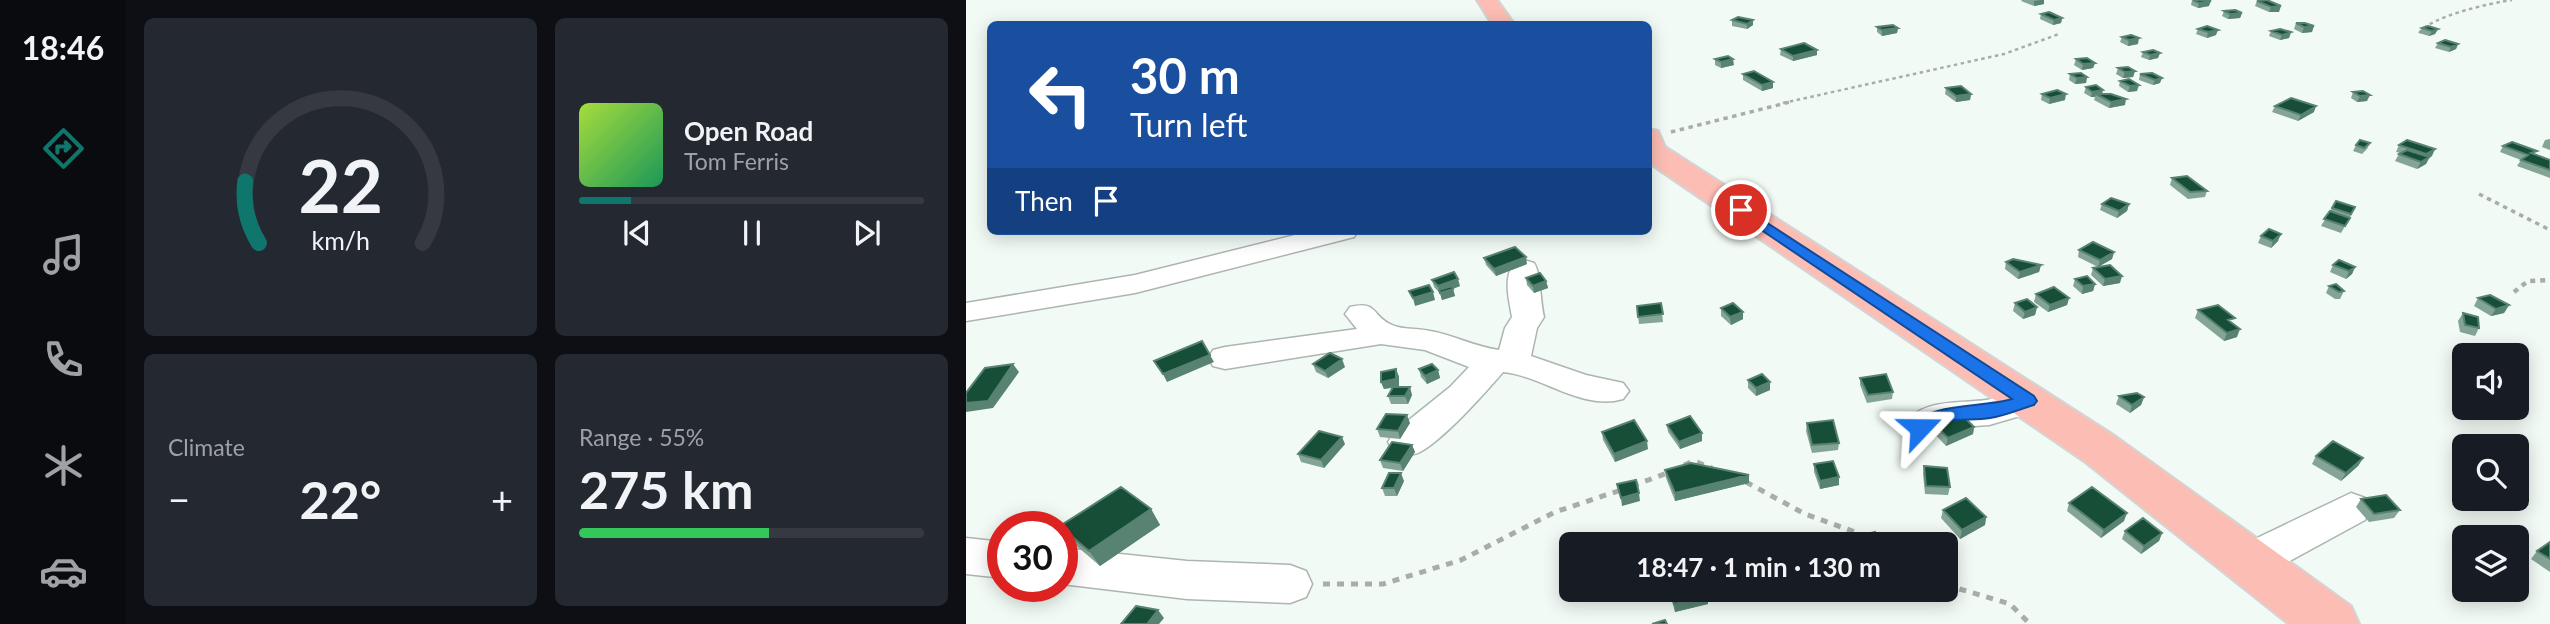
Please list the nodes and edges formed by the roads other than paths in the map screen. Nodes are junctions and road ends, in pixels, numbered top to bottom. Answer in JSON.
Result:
{"nodes":[{"id":1,"x":1487,"y":0,"type":"edge"},
{"id":2,"x":1501,"y":21,"type":"edge"},
{"id":3,"x":1652,"y":146,"type":"edge"},
{"id":4,"x":1327,"y":235,"type":"edge"},
{"id":5,"x":1524,"y":269,"type":"dead end"},
{"id":6,"x":966,"y":312,"type":"edge"},
{"id":7,"x":1225,"y":358,"type":"dead end"},
{"id":8,"x":1504,"y":361,"type":"junction"},
{"id":9,"x":1611,"y":391,"type":"dead end"},
{"id":10,"x":2028,"y":401,"type":"junction"},
{"id":11,"x":1920,"y":428,"type":"dead end"},
{"id":12,"x":1406,"y":442,"type":"edge"},
{"id":13,"x":2351,"y":509,"type":"dead end"},
{"id":14,"x":966,"y":556,"type":"edge"},
{"id":15,"x":987,"y":558,"type":"edge"},
{"id":16,"x":2249,"y":562,"type":"junction"},
{"id":17,"x":1078,"y":568,"type":"edge"},
{"id":18,"x":1290,"y":584,"type":"road end"},
{"id":19,"x":2331,"y":624,"type":"edge"}],
"edges":[{"from":1,"to":2,"type":"main road"},
{"from":3,"to":10,"type":"main road"},
{"from":4,"to":6,"type":"street"},
{"from":5,"to":8,"type":"street"},
{"from":7,"to":8,"type":"street"},
{"from":8,"to":9,"type":"street"},
{"from":8,"to":12,"type":"street"},
{"from":10,"to":11,"type":"street"},
{"from":10,"to":16,"type":"main road"},
{"from":13,"to":16,"type":"street"},
{"from":14,"to":15,"type":"street"},
{"from":16,"to":19,"type":"main road"},
{"from":17,"to":18,"type":"street"}]}
